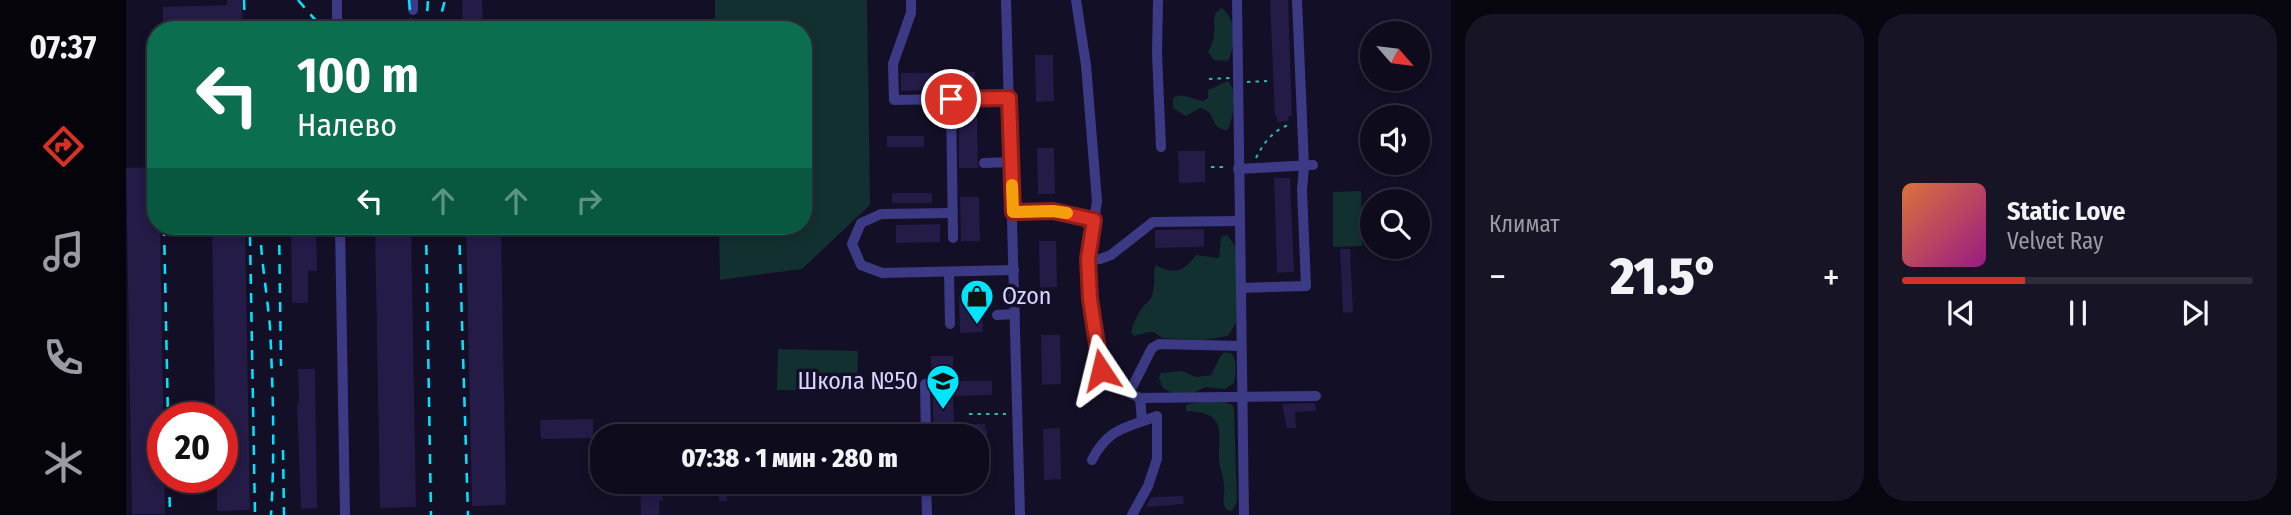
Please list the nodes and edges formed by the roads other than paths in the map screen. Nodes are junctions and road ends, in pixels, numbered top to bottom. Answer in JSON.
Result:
{"nodes":[{"id":1,"x":337,"y":0,"type":"edge"},
{"id":2,"x":911,"y":0,"type":"edge"},
{"id":3,"x":1006,"y":0,"type":"edge"},
{"id":4,"x":1076,"y":0,"type":"edge"},
{"id":5,"x":1158,"y":0,"type":"edge"},
{"id":6,"x":1237,"y":0,"type":"edge"},
{"id":7,"x":1297,"y":0,"type":"edge"},
{"id":8,"x":337,"y":21,"type":"edge"},
{"id":9,"x":1009,"y":98,"type":"junction"},
{"id":10,"x":951,"y":99,"type":"junction"},
{"id":11,"x":1161,"y":147,"type":"dead end"},
{"id":12,"x":1011,"y":162,"type":"junction"},
{"id":13,"x":984,"y":163,"type":"dead end"},
{"id":14,"x":1308,"y":165,"type":"junction"},
{"id":15,"x":1242,"y":168,"type":"junction"},
{"id":16,"x":1013,"y":212,"type":"junction"},
{"id":17,"x":953,"y":213,"type":"junction"},
{"id":18,"x":1094,"y":220,"type":"junction"},
{"id":19,"x":1239,"y":221,"type":"junction"},
{"id":20,"x":340,"y":235,"type":"edge"},
{"id":21,"x":953,"y":238,"type":"dead end"},
{"id":22,"x":1088,"y":259,"type":"junction"},
{"id":23,"x":1014,"y":271,"type":"junction"},
{"id":24,"x":949,"y":272,"type":"junction"},
{"id":25,"x":1241,"y":288,"type":"junction"},
{"id":26,"x":1015,"y":314,"type":"junction"},
{"id":27,"x":997,"y":315,"type":"dead end"},
{"id":28,"x":950,"y":324,"type":"dead end"},
{"id":29,"x":1241,"y":346,"type":"junction"},
{"id":30,"x":925,"y":384,"type":"dead end"},
{"id":31,"x":1129,"y":393,"type":"junction"},
{"id":32,"x":1316,"y":396,"type":"dead end"},
{"id":33,"x":1242,"y":397,"type":"junction"},
{"id":34,"x":1140,"y":398,"type":"junction"},
{"id":35,"x":1142,"y":421,"type":"junction"},
{"id":36,"x":926,"y":424,"type":"edge"},
{"id":37,"x":1092,"y":460,"type":"dead end"},
{"id":38,"x":926,"y":494,"type":"edge"},
{"id":39,"x":345,"y":515,"type":"edge"},
{"id":40,"x":927,"y":515,"type":"edge"},
{"id":41,"x":1020,"y":515,"type":"edge"},
{"id":42,"x":1132,"y":515,"type":"edge"},
{"id":43,"x":1244,"y":515,"type":"edge"}],
"edges":[{"from":1,"to":8,"type":"street"},
{"from":2,"to":10,"type":"street"},
{"from":3,"to":9,"type":"street"},
{"from":4,"to":18,"type":"street"},
{"from":5,"to":11,"type":"street"},
{"from":6,"to":15,"type":"street"},
{"from":7,"to":14,"type":"street"},
{"from":9,"to":10,"type":"street"},
{"from":9,"to":12,"type":"street"},
{"from":10,"to":17,"type":"street"},
{"from":12,"to":13,"type":"street"},
{"from":12,"to":16,"type":"street"},
{"from":14,"to":15,"type":"street"},
{"from":14,"to":25,"type":"street"},
{"from":15,"to":19,"type":"street"},
{"from":16,"to":18,"type":"street"},
{"from":16,"to":23,"type":"street"},
{"from":17,"to":21,"type":"street"},
{"from":17,"to":24,"type":"street"},
{"from":18,"to":22,"type":"street"},
{"from":19,"to":22,"type":"street"},
{"from":19,"to":25,"type":"street"},
{"from":20,"to":39,"type":"street"},
{"from":22,"to":31,"type":"street"},
{"from":23,"to":24,"type":"street"},
{"from":23,"to":26,"type":"street"},
{"from":24,"to":28,"type":"street"},
{"from":25,"to":29,"type":"street"},
{"from":26,"to":27,"type":"street"},
{"from":26,"to":41,"type":"street"},
{"from":29,"to":31,"type":"street"},
{"from":29,"to":33,"type":"street"},
{"from":30,"to":36,"type":"street"},
{"from":31,"to":34,"type":"street"},
{"from":32,"to":33,"type":"street"},
{"from":33,"to":34,"type":"street"},
{"from":33,"to":43,"type":"street"},
{"from":34,"to":35,"type":"street"},
{"from":35,"to":37,"type":"street"},
{"from":35,"to":42,"type":"street"},
{"from":38,"to":40,"type":"street"}]}
